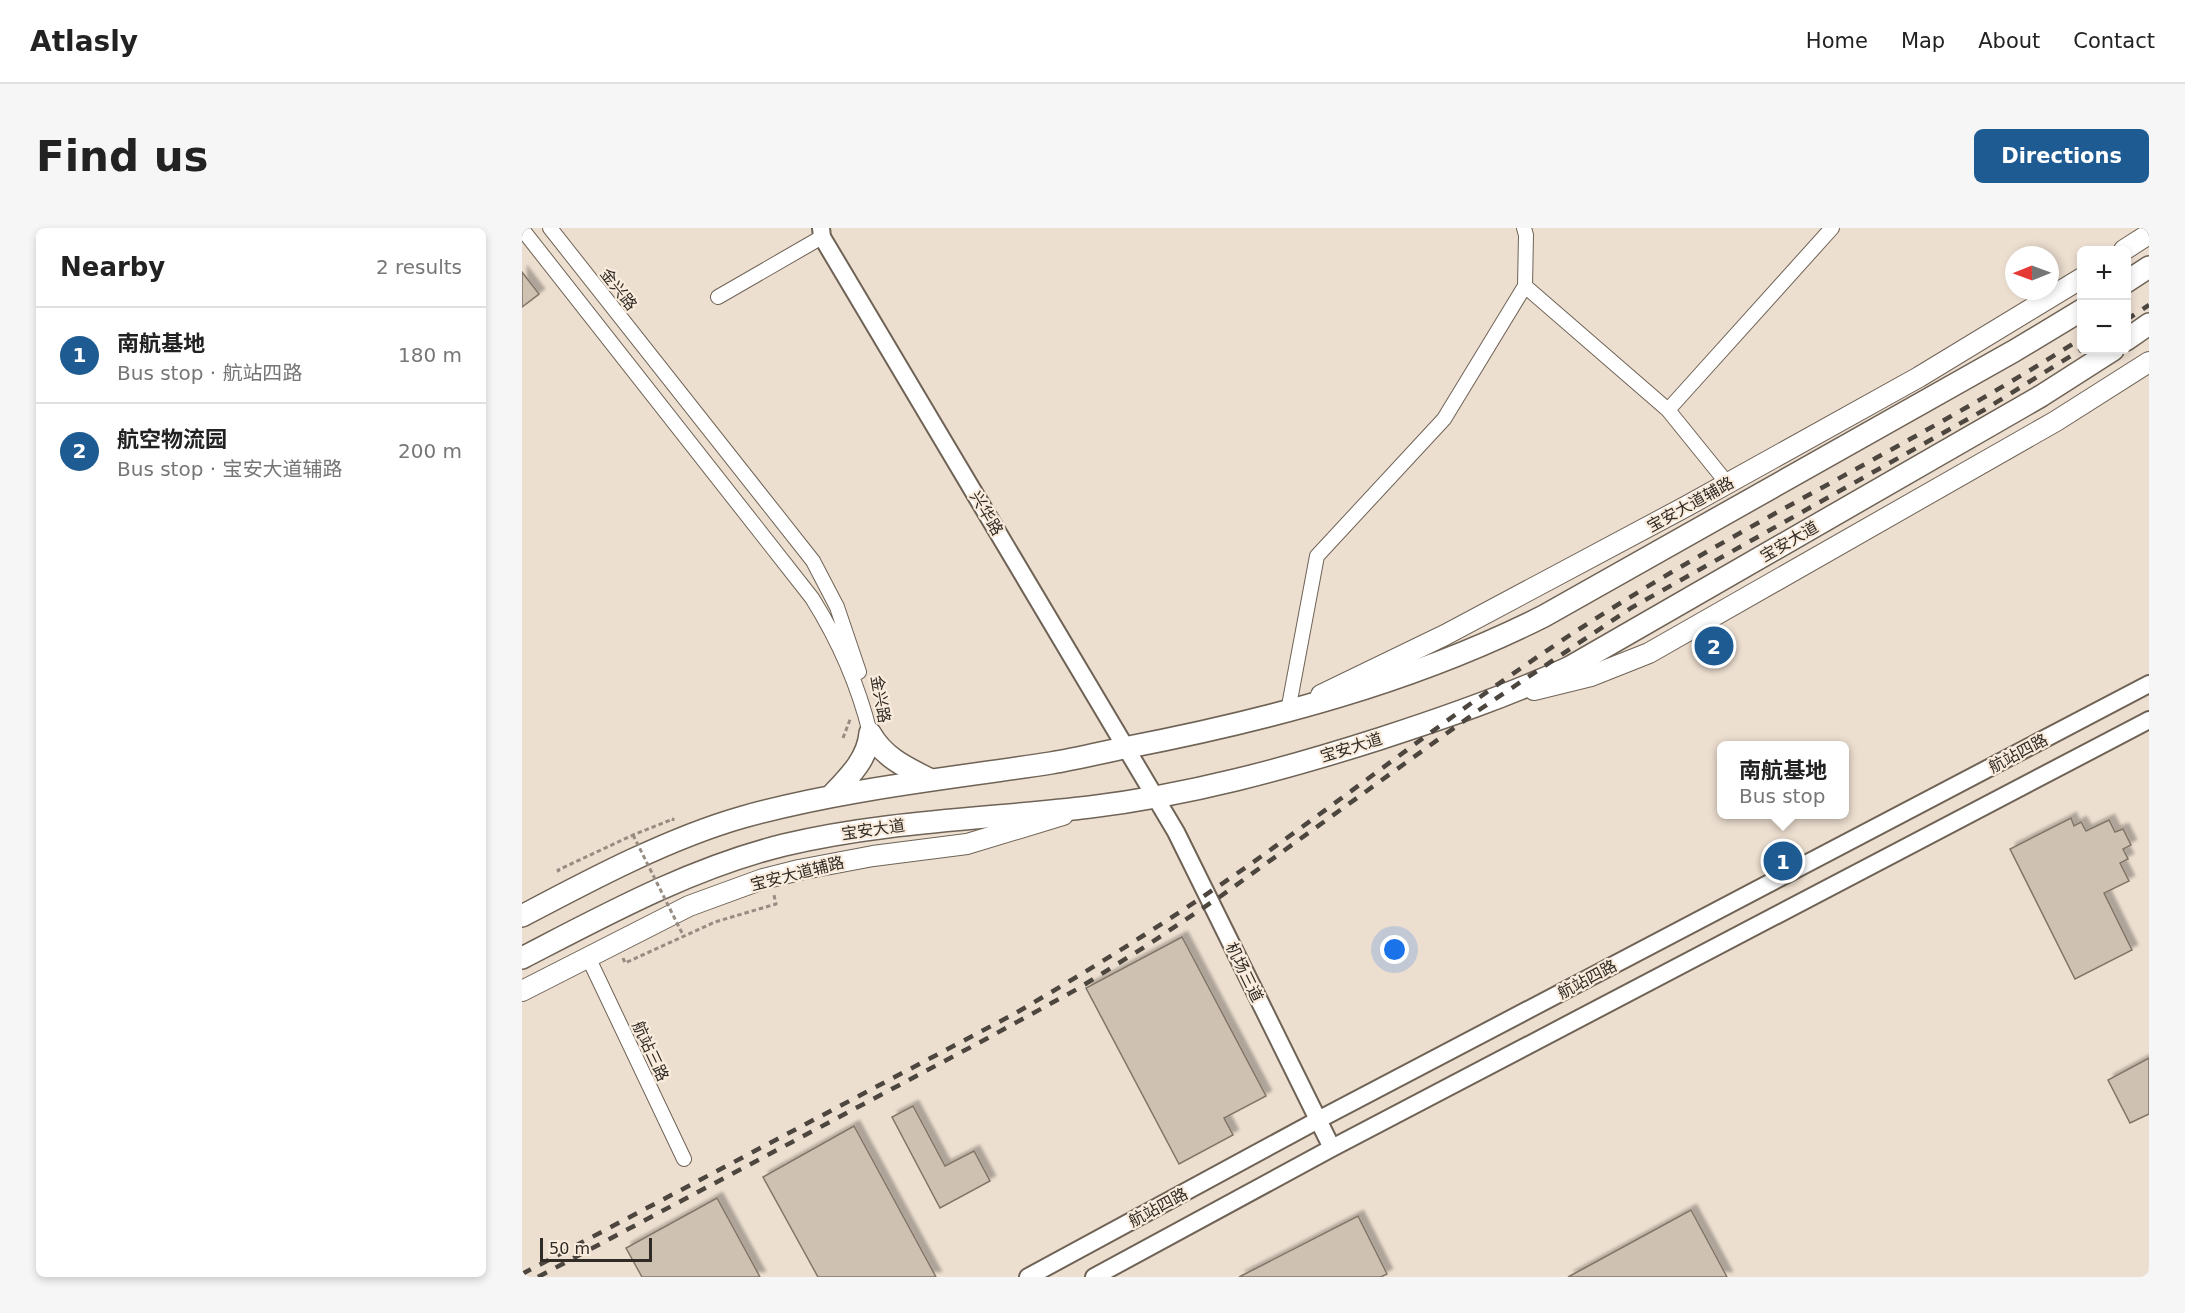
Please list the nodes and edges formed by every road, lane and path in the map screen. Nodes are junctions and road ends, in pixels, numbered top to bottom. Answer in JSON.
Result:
{"nodes":[{"id":1,"x":550,"y":228,"type":"edge"},
{"id":2,"x":1524,"y":228,"type":"edge"},
{"id":3,"x":1832,"y":228,"type":"edge"},
{"id":4,"x":522,"y":229,"type":"edge"},
{"id":5,"x":821,"y":233,"type":"edge"},
{"id":6,"x":2149,"y":234,"type":"edge"},
{"id":7,"x":2130,"y":246,"type":"edge"},
{"id":8,"x":2149,"y":267,"type":"edge"},
{"id":9,"x":2131,"y":279,"type":"edge"},
{"id":10,"x":2077,"y":281,"type":"edge"},
{"id":11,"x":1525,"y":286,"type":"junction"},
{"id":12,"x":718,"y":297,"type":"dead end"},
{"id":13,"x":2077,"y":313,"type":"edge"},
{"id":14,"x":2149,"y":324,"type":"edge"},
{"id":15,"x":2131,"y":337,"type":"edge"},
{"id":16,"x":2107,"y":354,"type":"edge"},
{"id":17,"x":2149,"y":362,"type":"edge"},
{"id":18,"x":1668,"y":410,"type":"junction"},
{"id":19,"x":1727,"y":483,"type":"junction"},
{"id":20,"x":2149,"y":684,"type":"edge"},
{"id":21,"x":1497,"y":699,"type":"junction"},
{"id":22,"x":1288,"y":711,"type":"junction"},
{"id":23,"x":2149,"y":720,"type":"edge"},
{"id":24,"x":870,"y":733,"type":"junction"},
{"id":25,"x":1126,"y":748,"type":"junction"},
{"id":26,"x":932,"y":780,"type":"junction"},
{"id":27,"x":831,"y":796,"type":"junction"},
{"id":28,"x":1156,"y":797,"type":"junction"},
{"id":29,"x":1090,"y":807,"type":"junction"},
{"id":30,"x":672,"y":820,"type":"dead end"},
{"id":31,"x":633,"y":835,"type":"junction"},
{"id":32,"x":559,"y":872,"type":"dead end"},
{"id":33,"x":774,"y":895,"type":"dead end"},
{"id":34,"x":522,"y":916,"type":"edge"},
{"id":35,"x":683,"y":936,"type":"junction"},
{"id":36,"x":588,"y":957,"type":"junction"},
{"id":37,"x":522,"y":958,"type":"edge"},
{"id":38,"x":626,"y":963,"type":"dead end"},
{"id":39,"x":522,"y":991,"type":"edge"},
{"id":40,"x":1318,"y":1120,"type":"junction"},
{"id":41,"x":1332,"y":1148,"type":"junction"},
{"id":42,"x":684,"y":1159,"type":"dead end"},
{"id":43,"x":1028,"y":1277,"type":"edge"},
{"id":44,"x":1094,"y":1277,"type":"edge"}],
"edges":[{"from":1,"to":24,"type":"street","name":"金兴路"},
{"from":2,"to":11,"type":"street"},
{"from":3,"to":18,"type":"street"},
{"from":4,"to":24,"type":"street","name":"金兴路"},
{"from":5,"to":12,"type":"street"},
{"from":5,"to":25,"type":"street","name":"兴华路"},
{"from":6,"to":7,"type":"main road"},
{"from":8,"to":9,"type":"main road"},
{"from":10,"to":19,"type":"main road","name":"宝安大道辅路"},
{"from":11,"to":18,"type":"street"},
{"from":11,"to":22,"type":"street"},
{"from":13,"to":22,"type":"main road"},
{"from":14,"to":15,"type":"main road"},
{"from":16,"to":21,"type":"main road","name":"宝安大道"},
{"from":17,"to":21,"type":"main road"},
{"from":18,"to":19,"type":"street"},
{"from":19,"to":22,"type":"main road","name":"宝安大道辅路"},
{"from":20,"to":40,"type":"street","name":"航站四路"},
{"from":21,"to":28,"type":"main road","name":"宝安大道"},
{"from":22,"to":25,"type":"main road"},
{"from":23,"to":41,"type":"street","name":"航站四路"},
{"from":24,"to":26,"type":"main road"},
{"from":24,"to":27,"type":"main road"},
{"from":25,"to":26,"type":"main road"},
{"from":25,"to":28,"type":"street","name":"兴华路"},
{"from":26,"to":27,"type":"main road"},
{"from":27,"to":34,"type":"main road"},
{"from":28,"to":29,"type":"main road","name":"宝安大道"},
{"from":28,"to":40,"type":"street","name":"机场三道"},
{"from":29,"to":36,"type":"main road","name":"宝安大道辅路"},
{"from":29,"to":37,"type":"main road","name":"宝安大道"},
{"from":30,"to":31,"type":"path"},
{"from":31,"to":32,"type":"path"},
{"from":31,"to":35,"type":"path","bridge":true},
{"from":33,"to":35,"type":"path"},
{"from":35,"to":38,"type":"path"},
{"from":36,"to":39,"type":"main road","name":"宝安大道辅路"},
{"from":36,"to":42,"type":"street","name":"航站三路"},
{"from":40,"to":41,"type":"street","name":"机场三道"},
{"from":40,"to":43,"type":"street","name":"航站四路"},
{"from":41,"to":44,"type":"street","name":"航站四路"}]}
